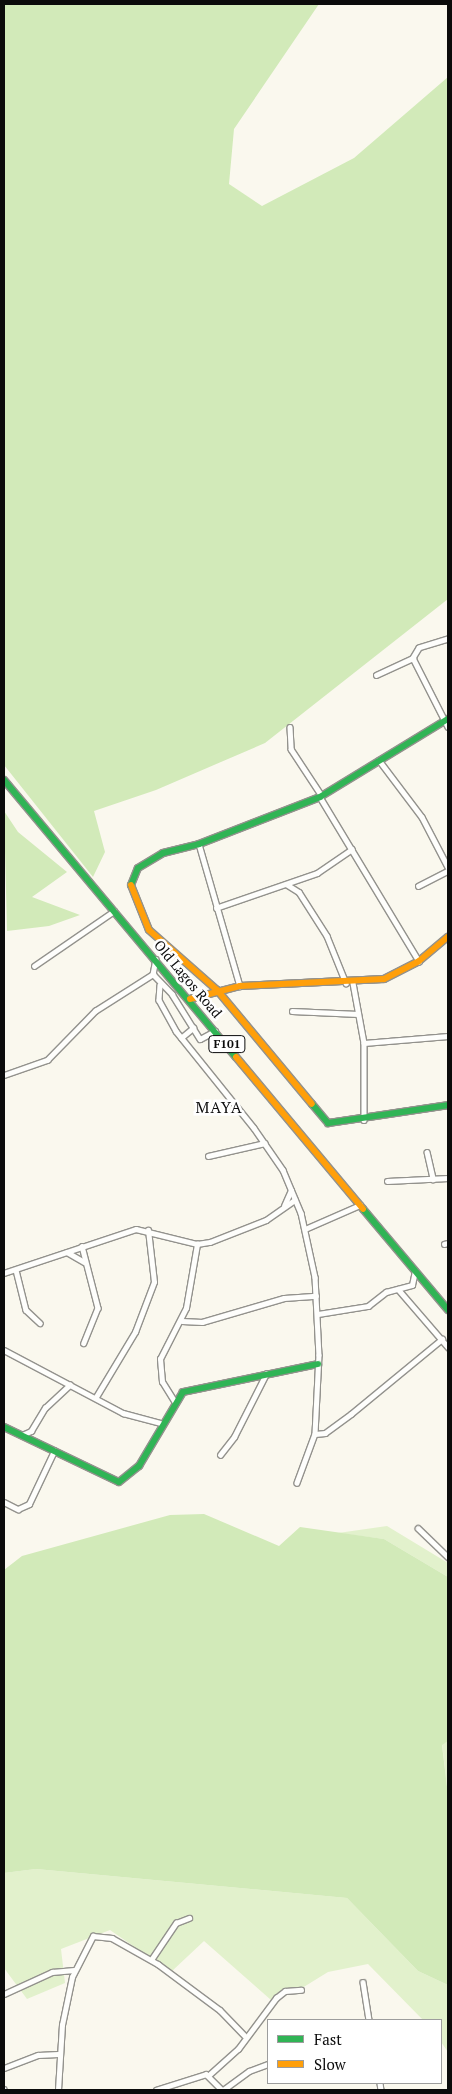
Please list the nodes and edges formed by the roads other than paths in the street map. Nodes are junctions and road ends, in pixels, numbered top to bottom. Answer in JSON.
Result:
{"nodes":[{"id":1,"x":448,"y":639,"type":"edge"},
{"id":2,"x":413,"y":658,"type":"junction"},
{"id":3,"x":376,"y":674,"type":"dead end"},
{"id":4,"x":447,"y":722,"type":"edge"},
{"id":5,"x":290,"y":727,"type":"dead end"},
{"id":6,"x":379,"y":760,"type":"junction"},
{"id":7,"x":4,"y":780,"type":"edge"},
{"id":8,"x":321,"y":796,"type":"junction"},
{"id":9,"x":199,"y":844,"type":"junction"},
{"id":10,"x":352,"y":849,"type":"junction"},
{"id":11,"x":448,"y":869,"type":"edge"},
{"id":12,"x":286,"y":884,"type":"junction"},
{"id":13,"x":418,"y":886,"type":"dead end"},
{"id":14,"x":216,"y":908,"type":"junction"},
{"id":15,"x":114,"y":911,"type":"junction"},
{"id":16,"x":448,"y":937,"type":"edge"},
{"id":17,"x":156,"y":959,"type":"junction"},
{"id":18,"x":419,"y":960,"type":"junction"},
{"id":19,"x":34,"y":966,"type":"dead end"},
{"id":20,"x":153,"y":974,"type":"junction"},
{"id":21,"x":349,"y":983,"type":"junction"},
{"id":22,"x":160,"y":985,"type":"junction"},
{"id":23,"x":240,"y":986,"type":"junction"},
{"id":24,"x":217,"y":990,"type":"junction"},
{"id":25,"x":190,"y":999,"type":"junction"},
{"id":26,"x":292,"y":1010,"type":"dead end"},
{"id":27,"x":358,"y":1014,"type":"junction"},
{"id":28,"x":193,"y":1028,"type":"junction"},
{"id":29,"x":215,"y":1031,"type":"junction"},
{"id":30,"x":448,"y":1036,"type":"edge"},
{"id":31,"x":182,"y":1038,"type":"junction"},
{"id":32,"x":364,"y":1043,"type":"junction"},
{"id":33,"x":4,"y":1075,"type":"edge"},
{"id":34,"x":448,"y":1105,"type":"edge"},
{"id":35,"x":364,"y":1120,"type":"junction"},
{"id":36,"x":265,"y":1143,"type":"junction"},
{"id":37,"x":427,"y":1152,"type":"dead end"},
{"id":38,"x":208,"y":1156,"type":"dead end"},
{"id":39,"x":433,"y":1178,"type":"junction"},
{"id":40,"x":448,"y":1178,"type":"edge"},
{"id":41,"x":387,"y":1182,"type":"dead end"},
{"id":42,"x":291,"y":1190,"type":"junction"},
{"id":43,"x":295,"y":1200,"type":"junction"},
{"id":44,"x":360,"y":1205,"type":"junction"},
{"id":45,"x":283,"y":1207,"type":"junction"},
{"id":46,"x":305,"y":1229,"type":"junction"},
{"id":47,"x":148,"y":1230,"type":"junction"},
{"id":48,"x":197,"y":1244,"type":"junction"},
{"id":49,"x":82,"y":1246,"type":"junction"},
{"id":50,"x":67,"y":1252,"type":"junction"},
{"id":51,"x":84,"y":1262,"type":"junction"},
{"id":52,"x":16,"y":1270,"type":"junction"},
{"id":53,"x":415,"y":1270,"type":"junction"},
{"id":54,"x":4,"y":1273,"type":"edge"},
{"id":55,"x":398,"y":1289,"type":"junction"},
{"id":56,"x":316,"y":1296,"type":"junction"},
{"id":57,"x":448,"y":1310,"type":"edge"},
{"id":58,"x":318,"y":1314,"type":"junction"},
{"id":59,"x":182,"y":1321,"type":"junction"},
{"id":60,"x":40,"y":1324,"type":"dead end"},
{"id":61,"x":442,"y":1339,"type":"junction"},
{"id":62,"x":84,"y":1343,"type":"dead end"},
{"id":63,"x":448,"y":1347,"type":"edge"},
{"id":64,"x":4,"y":1350,"type":"edge"},
{"id":65,"x":318,"y":1364,"type":"junction"},
{"id":66,"x":267,"y":1373,"type":"junction"},
{"id":67,"x":256,"y":1375,"type":"junction"},
{"id":68,"x":64,"y":1382,"type":"junction"},
{"id":69,"x":261,"y":1382,"type":"junction"},
{"id":70,"x":70,"y":1385,"type":"junction"},
{"id":71,"x":62,"y":1391,"type":"junction"},
{"id":72,"x":96,"y":1397,"type":"junction"},
{"id":73,"x":174,"y":1401,"type":"junction"},
{"id":74,"x":160,"y":1424,"type":"junction"},
{"id":75,"x":4,"y":1427,"type":"edge"},
{"id":76,"x":315,"y":1434,"type":"junction"},
{"id":77,"x":22,"y":1435,"type":"junction"},
{"id":78,"x":54,"y":1452,"type":"junction"},
{"id":79,"x":220,"y":1455,"type":"dead end"},
{"id":80,"x":297,"y":1483,"type":"dead end"},
{"id":81,"x":4,"y":1502,"type":"edge"},
{"id":82,"x":418,"y":1528,"type":"dead end"},
{"id":83,"x":448,"y":1557,"type":"edge"},
{"id":84,"x":189,"y":1918,"type":"dead end"},
{"id":85,"x":151,"y":1960,"type":"junction"},
{"id":86,"x":74,"y":1970,"type":"junction"},
{"id":87,"x":363,"y":1982,"type":"dead end"},
{"id":88,"x":301,"y":1990,"type":"dead end"},
{"id":89,"x":4,"y":1994,"type":"edge"},
{"id":90,"x":369,"y":2019,"type":"edge"},
{"id":91,"x":244,"y":2035,"type":"junction"},
{"id":92,"x":58,"y":2054,"type":"junction"},
{"id":93,"x":267,"y":2064,"type":"edge"},
{"id":94,"x":4,"y":2068,"type":"edge"},
{"id":95,"x":209,"y":2075,"type":"junction"},
{"id":96,"x":213,"y":2086,"type":"junction"},
{"id":97,"x":58,"y":2090,"type":"edge"},
{"id":98,"x":156,"y":2090,"type":"edge"},
{"id":99,"x":209,"y":2090,"type":"edge"},
{"id":100,"x":222,"y":2090,"type":"edge"}],
"edges":[{"from":1,"to":2,"type":"street"},
{"from":2,"to":3,"type":"street"},
{"from":2,"to":4,"type":"street"},
{"from":4,"to":6,"type":"street"},
{"from":5,"to":8,"type":"street"},
{"from":6,"to":8,"type":"street"},
{"from":6,"to":11,"type":"street"},
{"from":7,"to":15,"type":"street","name":"Old Lagos Road","number":"F101"},
{"from":8,"to":9,"type":"street"},
{"from":8,"to":10,"type":"street"},
{"from":9,"to":14,"type":"street"},
{"from":9,"to":24,"type":"street"},
{"from":10,"to":12,"type":"street"},
{"from":10,"to":18,"type":"street"},
{"from":11,"to":13,"type":"street"},
{"from":12,"to":14,"type":"street"},
{"from":12,"to":21,"type":"street"},
{"from":14,"to":23,"type":"street"},
{"from":15,"to":17,"type":"street","name":"Old Lagos Road","number":"F101"},
{"from":15,"to":19,"type":"street"},
{"from":16,"to":18,"type":"street"},
{"from":17,"to":20,"type":"street"},
{"from":17,"to":25,"type":"street","name":"Old Lagos Road","number":"F101"},
{"from":18,"to":21,"type":"street"},
{"from":20,"to":22,"type":"street"},
{"from":20,"to":33,"type":"street"},
{"from":21,"to":23,"type":"street"},
{"from":21,"to":27,"type":"street"},
{"from":22,"to":28,"type":"street"},
{"from":22,"to":31,"type":"street"},
{"from":23,"to":24,"type":"street"},
{"from":24,"to":25,"type":"street"},
{"from":24,"to":35,"type":"street"},
{"from":25,"to":29,"type":"street","name":"Old Lagos Road","number":"F101"},
{"from":26,"to":27,"type":"street"},
{"from":27,"to":32,"type":"street"},
{"from":28,"to":29,"type":"street"},
{"from":28,"to":31,"type":"street"},
{"from":29,"to":44,"type":"street","name":"Old Lagos Road","number":"F101"},
{"from":30,"to":32,"type":"street"},
{"from":31,"to":36,"type":"street"},
{"from":32,"to":35,"type":"street"},
{"from":34,"to":35,"type":"street"},
{"from":36,"to":38,"type":"street"},
{"from":36,"to":42,"type":"street"},
{"from":37,"to":39,"type":"street"},
{"from":39,"to":40,"type":"street"},
{"from":39,"to":41,"type":"street"},
{"from":42,"to":43,"type":"street"},
{"from":42,"to":45,"type":"street"},
{"from":43,"to":45,"type":"street"},
{"from":43,"to":46,"type":"street"},
{"from":44,"to":46,"type":"street"},
{"from":44,"to":53,"type":"street","name":"Old Lagos Road","number":"F101"},
{"from":45,"to":48,"type":"street"},
{"from":46,"to":56,"type":"street"},
{"from":47,"to":48,"type":"street"},
{"from":47,"to":49,"type":"street"},
{"from":47,"to":72,"type":"street"},
{"from":48,"to":59,"type":"street"},
{"from":49,"to":50,"type":"street"},
{"from":49,"to":51,"type":"street"},
{"from":50,"to":51,"type":"street"},
{"from":50,"to":52,"type":"street"},
{"from":51,"to":62,"type":"street"},
{"from":52,"to":54,"type":"street"},
{"from":52,"to":60,"type":"street"},
{"from":53,"to":55,"type":"street"},
{"from":53,"to":57,"type":"street","name":"Old Lagos Road","number":"F101"},
{"from":55,"to":58,"type":"street"},
{"from":55,"to":61,"type":"street"},
{"from":56,"to":58,"type":"street"},
{"from":56,"to":59,"type":"street"},
{"from":58,"to":65,"type":"street"},
{"from":59,"to":73,"type":"street"},
{"from":61,"to":63,"type":"street"},
{"from":61,"to":76,"type":"street"},
{"from":64,"to":68,"type":"street"},
{"from":65,"to":66,"type":"street"},
{"from":65,"to":76,"type":"street"},
{"from":66,"to":67,"type":"street"},
{"from":66,"to":69,"type":"street"},
{"from":67,"to":69,"type":"street"},
{"from":67,"to":73,"type":"street"},
{"from":68,"to":70,"type":"street"},
{"from":68,"to":71,"type":"street"},
{"from":69,"to":79,"type":"street"},
{"from":70,"to":71,"type":"street"},
{"from":70,"to":72,"type":"street"},
{"from":71,"to":77,"type":"street"},
{"from":72,"to":74,"type":"street"},
{"from":73,"to":74,"type":"street"},
{"from":74,"to":78,"type":"street"},
{"from":75,"to":77,"type":"street"},
{"from":76,"to":80,"type":"street"},
{"from":77,"to":78,"type":"street"},
{"from":78,"to":81,"type":"street"},
{"from":82,"to":83,"type":"street"},
{"from":84,"to":85,"type":"street"},
{"from":85,"to":86,"type":"street"},
{"from":85,"to":91,"type":"street"},
{"from":86,"to":89,"type":"street"},
{"from":86,"to":92,"type":"street"},
{"from":87,"to":90,"type":"street"},
{"from":88,"to":91,"type":"street"},
{"from":91,"to":95,"type":"street"},
{"from":92,"to":94,"type":"street"},
{"from":92,"to":97,"type":"street"},
{"from":93,"to":100,"type":"street"},
{"from":95,"to":96,"type":"street"},
{"from":95,"to":98,"type":"street"},
{"from":96,"to":99,"type":"street"},
{"from":96,"to":100,"type":"street"}]}
